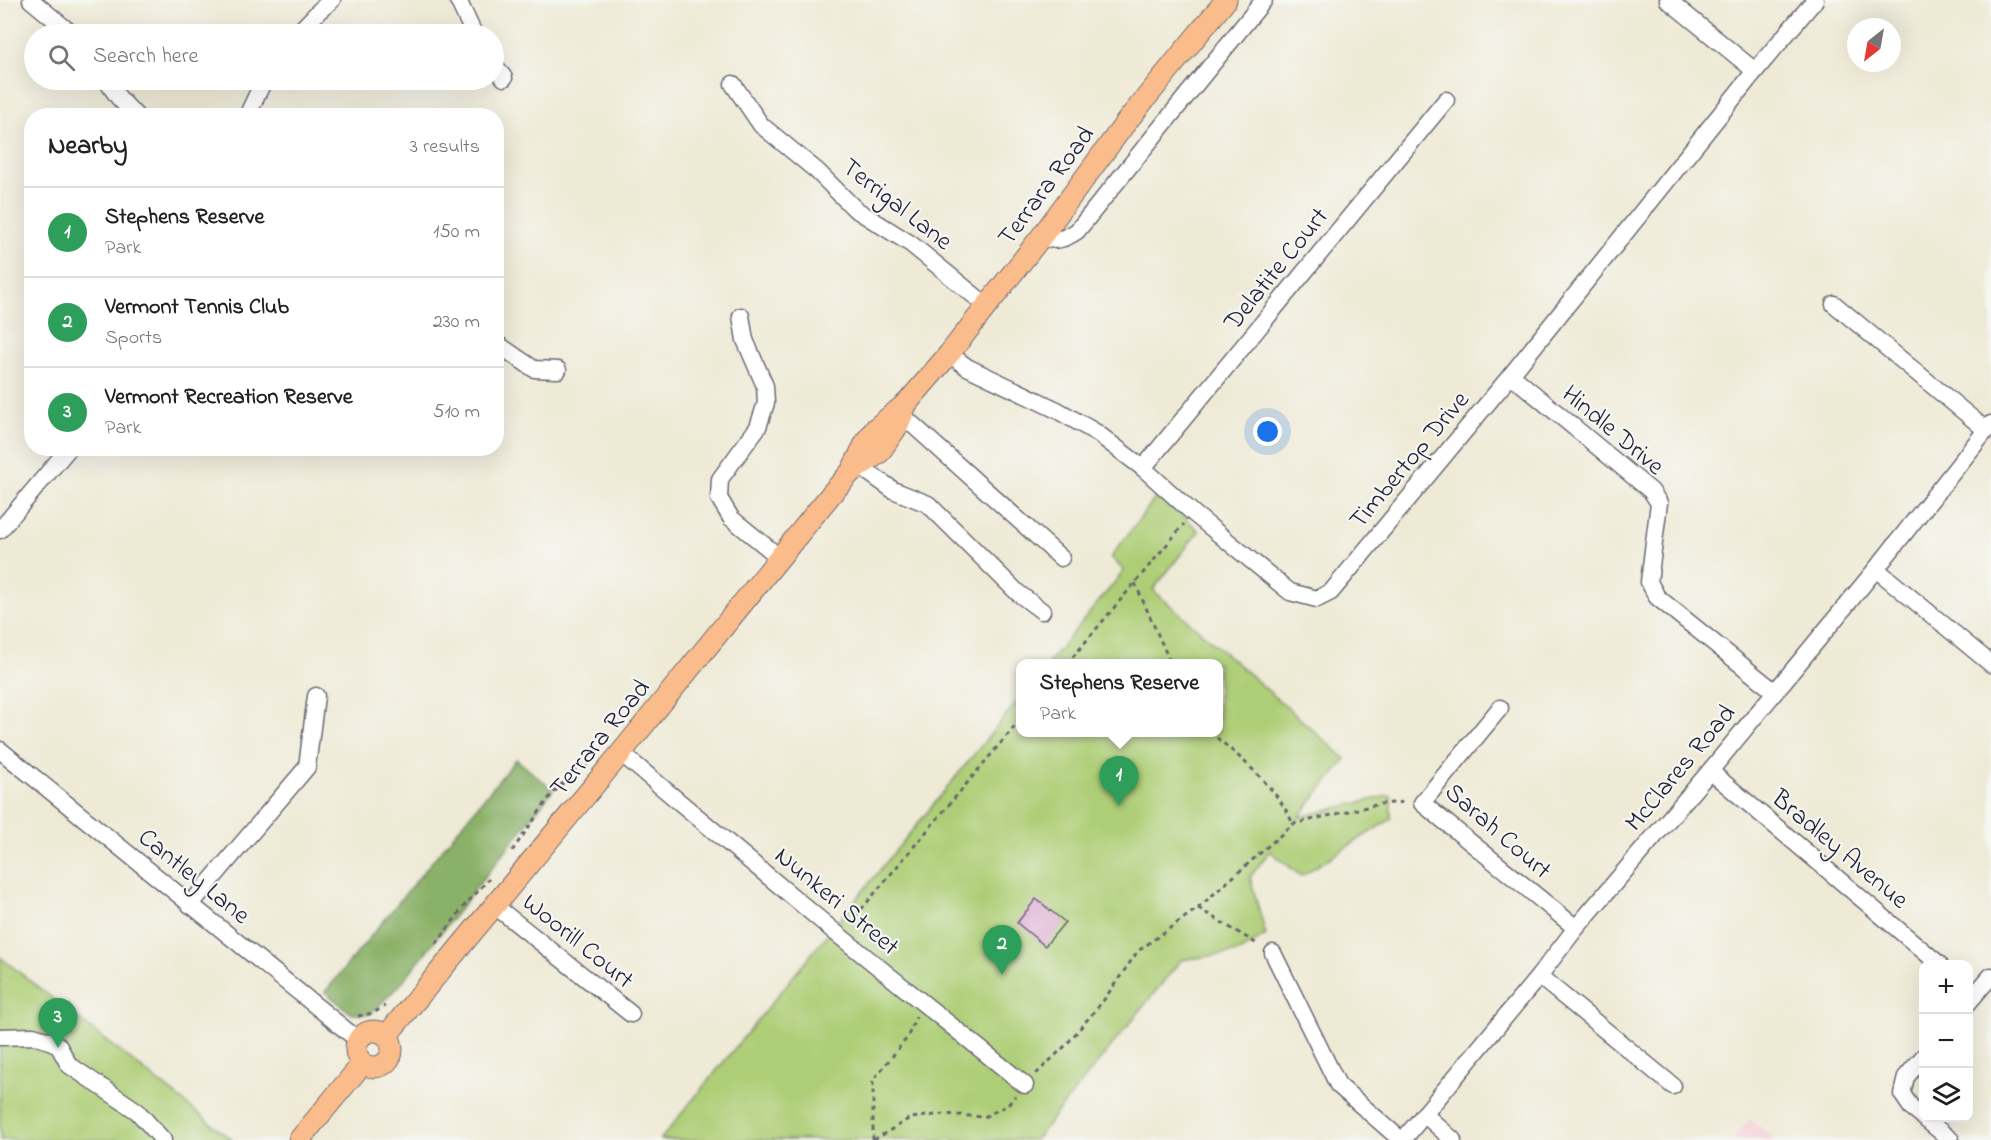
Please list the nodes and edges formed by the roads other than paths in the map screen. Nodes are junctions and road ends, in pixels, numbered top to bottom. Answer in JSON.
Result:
{"nodes":[{"id":1,"x":31,"y":0,"type":"edge"},
{"id":2,"x":332,"y":0,"type":"edge"},
{"id":3,"x":458,"y":0,"type":"edge"},
{"id":4,"x":1226,"y":0,"type":"edge"},
{"id":5,"x":1264,"y":0,"type":"edge"},
{"id":6,"x":1668,"y":0,"type":"edge"},
{"id":7,"x":1815,"y":0,"type":"edge"},
{"id":8,"x":60,"y":24,"type":"edge"},
{"id":9,"x":307,"y":24,"type":"edge"},
{"id":10,"x":469,"y":24,"type":"edge"},
{"id":11,"x":1755,"y":71,"type":"junction"},
{"id":12,"x":733,"y":84,"type":"dead end"},
{"id":13,"x":113,"y":90,"type":"edge"},
{"id":14,"x":259,"y":90,"type":"edge"},
{"id":15,"x":1446,"y":100,"type":"dead end"},
{"id":16,"x":128,"y":108,"type":"edge"},
{"id":17,"x":251,"y":108,"type":"edge"},
{"id":18,"x":1041,"y":237,"type":"junction"},
{"id":19,"x":1834,"y":304,"type":"dead end"},
{"id":20,"x":987,"y":306,"type":"junction"},
{"id":21,"x":741,"y":316,"type":"dead end"},
{"id":22,"x":504,"y":348,"type":"edge"},
{"id":23,"x":949,"y":354,"type":"junction"},
{"id":24,"x":558,"y":370,"type":"dead end"},
{"id":25,"x":1510,"y":375,"type":"junction"},
{"id":26,"x":902,"y":410,"type":"junction"},
{"id":27,"x":1988,"y":428,"type":"edge"},
{"id":28,"x":62,"y":456,"type":"edge"},
{"id":29,"x":856,"y":467,"type":"junction"},
{"id":30,"x":1143,"y":468,"type":"junction"},
{"id":31,"x":0,"y":530,"type":"edge"},
{"id":32,"x":779,"y":558,"type":"junction"},
{"id":33,"x":1061,"y":558,"type":"dead end"},
{"id":34,"x":1876,"y":569,"type":"junction"},
{"id":35,"x":1042,"y":611,"type":"dead end"},
{"id":36,"x":1991,"y":664,"type":"edge"},
{"id":37,"x":1775,"y":692,"type":"junction"},
{"id":38,"x":316,"y":696,"type":"dead end"},
{"id":39,"x":1500,"y":708,"type":"dead end"},
{"id":40,"x":0,"y":750,"type":"edge"},
{"id":41,"x":621,"y":753,"type":"junction"},
{"id":42,"x":1710,"y":771,"type":"junction"},
{"id":43,"x":190,"y":905,"type":"junction"},
{"id":44,"x":495,"y":906,"type":"junction"},
{"id":45,"x":1576,"y":928,"type":"junction"},
{"id":46,"x":1274,"y":953,"type":"road end"},
{"id":47,"x":1934,"y":960,"type":"edge"},
{"id":48,"x":1539,"y":976,"type":"junction"},
{"id":49,"x":1991,"y":976,"type":"edge"},
{"id":50,"x":1973,"y":993,"type":"edge"},
{"id":51,"x":631,"y":1014,"type":"dead end"},
{"id":52,"x":387,"y":1035,"type":"junction"},
{"id":53,"x":0,"y":1037,"type":"edge"},
{"id":54,"x":358,"y":1040,"type":"junction"},
{"id":55,"x":1919,"y":1061,"type":"edge"},
{"id":56,"x":363,"y":1063,"type":"junction"},
{"id":57,"x":1025,"y":1086,"type":"road end"},
{"id":58,"x":1673,"y":1086,"type":"dead end"},
{"id":59,"x":1919,"y":1113,"type":"edge"},
{"id":60,"x":1424,"y":1114,"type":"junction"},
{"id":61,"x":1930,"y":1122,"type":"edge"},
{"id":62,"x":163,"y":1140,"type":"edge"},
{"id":63,"x":299,"y":1140,"type":"edge"},
{"id":64,"x":1402,"y":1140,"type":"edge"},
{"id":65,"x":1453,"y":1140,"type":"edge"},
{"id":66,"x":1951,"y":1140,"type":"edge"}],
"edges":[{"from":1,"to":8,"type":"street"},
{"from":2,"to":9,"type":"street"},
{"from":3,"to":10,"type":"street"},
{"from":4,"to":18,"type":"main road","name":"Terrara Road"},
{"from":5,"to":18,"type":"street"},
{"from":6,"to":11,"type":"street"},
{"from":7,"to":11,"type":"street","name":"Timbertop Drive"},
{"from":11,"to":25,"type":"street","name":"Timbertop Drive"},
{"from":12,"to":20,"type":"street","name":"Terrigal Lane"},
{"from":13,"to":16,"type":"street"},
{"from":14,"to":17,"type":"street"},
{"from":15,"to":30,"type":"street","name":"Delatite Court"},
{"from":18,"to":20,"type":"main road","name":"Terrara Road"},
{"from":19,"to":27,"type":"street"},
{"from":20,"to":23,"type":"main road","name":"Terrara Road"},
{"from":21,"to":32,"type":"street"},
{"from":22,"to":24,"type":"street"},
{"from":23,"to":26,"type":"main road","name":"Terrara Road"},
{"from":23,"to":30,"type":"street","name":"Timbertop Drive"},
{"from":25,"to":30,"type":"street","name":"Timbertop Drive"},
{"from":25,"to":37,"type":"street","name":"Hindle Drive"},
{"from":26,"to":29,"type":"main road","name":"Terrara Road"},
{"from":26,"to":33,"type":"street"},
{"from":27,"to":34,"type":"street","name":"McClares Road"},
{"from":28,"to":31,"type":"street"},
{"from":29,"to":32,"type":"main road","name":"Terrara Road"},
{"from":29,"to":35,"type":"street"},
{"from":32,"to":41,"type":"main road","name":"Terrara Road"},
{"from":34,"to":36,"type":"street"},
{"from":34,"to":37,"type":"street","name":"McClares Road"},
{"from":37,"to":42,"type":"street","name":"McClares Road"},
{"from":38,"to":43,"type":"street"},
{"from":39,"to":45,"type":"street","name":"Sarah Court"},
{"from":40,"to":43,"type":"street","name":"Cantley Lane"},
{"from":41,"to":44,"type":"main road","name":"Terrara Road"},
{"from":41,"to":57,"type":"street","name":"Nunkeri Street"},
{"from":42,"to":45,"type":"street","name":"McClares Road"},
{"from":42,"to":47,"type":"street","name":"Bradley Avenue"},
{"from":43,"to":54,"type":"street","name":"Cantley Lane"},
{"from":44,"to":51,"type":"street","name":"Woorill Court"},
{"from":44,"to":52,"type":"main road","name":"Terrara Road"},
{"from":45,"to":48,"type":"street","name":"McClares Road"},
{"from":46,"to":64,"type":"street"},
{"from":48,"to":58,"type":"street"},
{"from":48,"to":60,"type":"street","name":"McClares Road"},
{"from":49,"to":50,"type":"street"},
{"from":52,"to":54,"type":"main road"},
{"from":52,"to":56,"type":"main road"},
{"from":53,"to":62,"type":"street"},
{"from":54,"to":56,"type":"main road"},
{"from":55,"to":59,"type":"street"},
{"from":56,"to":63,"type":"main road"},
{"from":60,"to":64,"type":"street","name":"McClares Road"},
{"from":60,"to":65,"type":"street"},
{"from":61,"to":66,"type":"street"}]}
